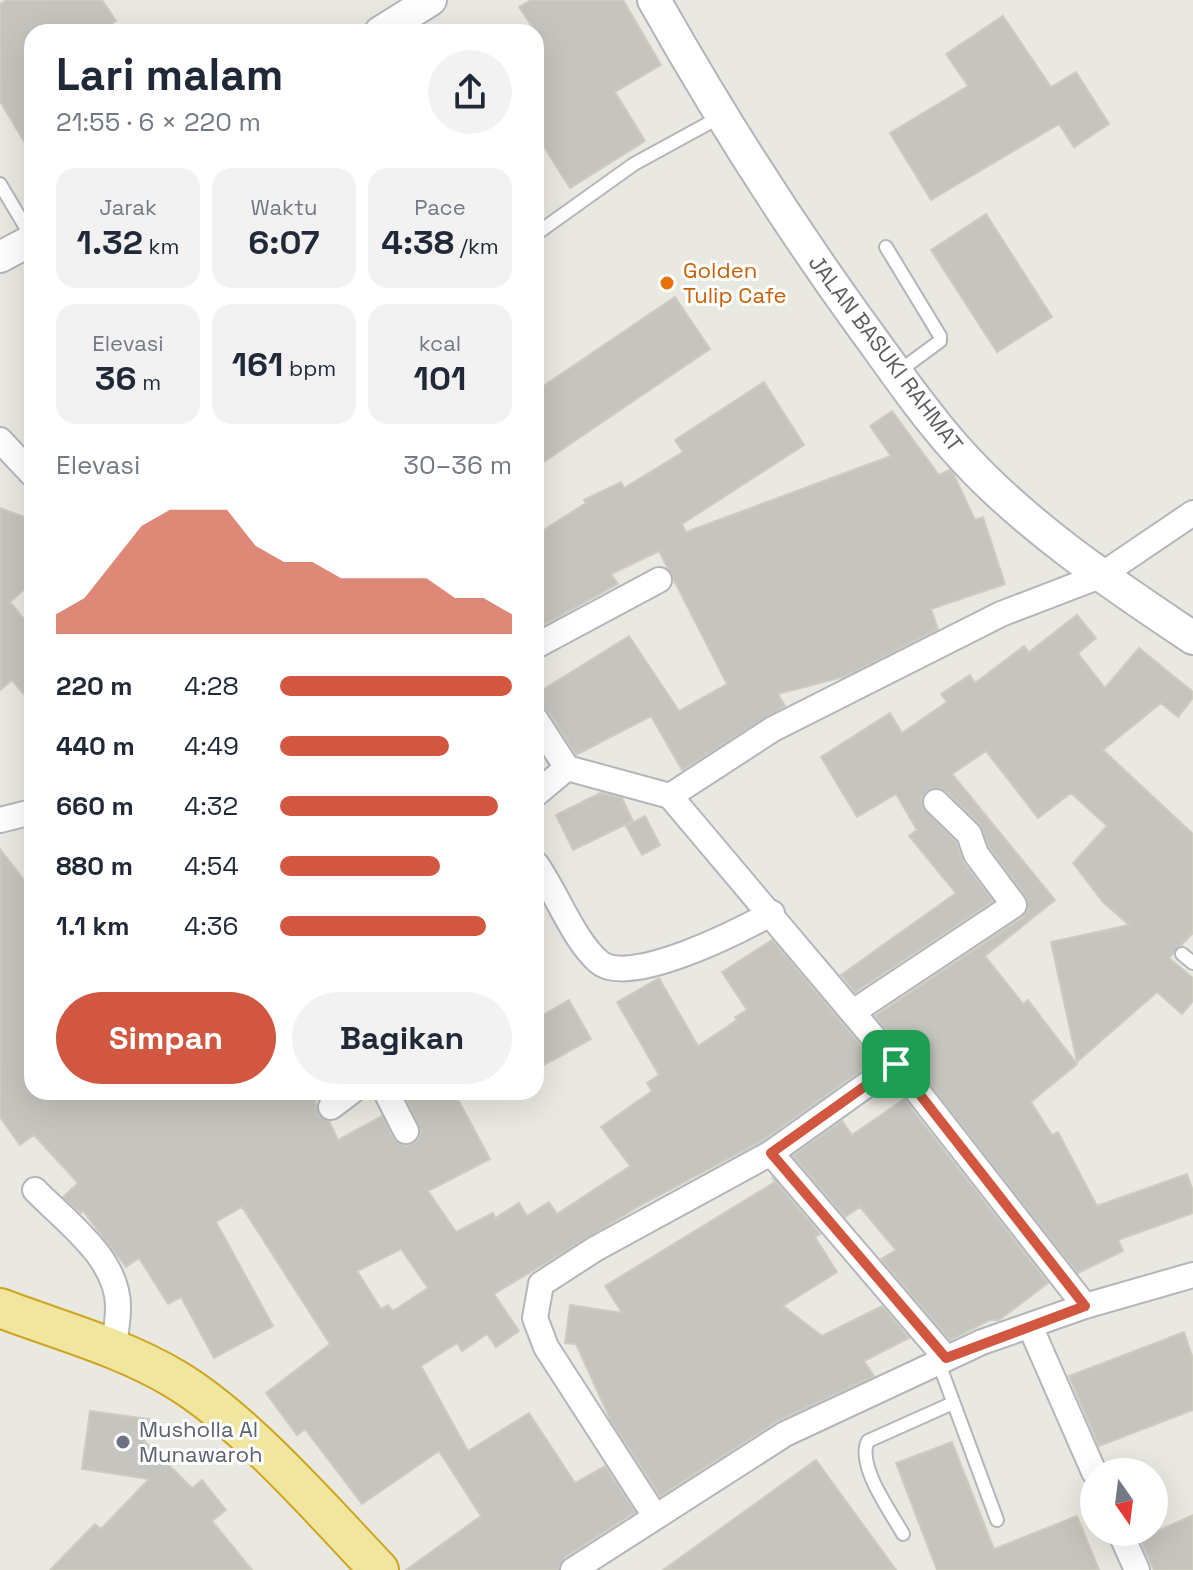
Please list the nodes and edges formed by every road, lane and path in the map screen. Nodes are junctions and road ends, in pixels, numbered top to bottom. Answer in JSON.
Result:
{"nodes":[{"id":1,"x":431,"y":0,"type":"edge"},
{"id":2,"x":654,"y":0,"type":"edge"},
{"id":3,"x":393,"y":24,"type":"edge"},
{"id":4,"x":720,"y":117,"type":"junction"},
{"id":5,"x":0,"y":184,"type":"edge"},
{"id":6,"x":24,"y":225,"type":"edge"},
{"id":7,"x":544,"y":228,"type":"edge"},
{"id":8,"x":24,"y":244,"type":"edge"},
{"id":9,"x":886,"y":247,"type":"dead end"},
{"id":10,"x":0,"y":257,"type":"edge"},
{"id":11,"x":896,"y":373,"type":"junction"},
{"id":12,"x":0,"y":440,"type":"edge"},
{"id":13,"x":24,"y":466,"type":"edge"},
{"id":14,"x":1193,"y":513,"type":"edge"},
{"id":15,"x":1100,"y":576,"type":"junction"},
{"id":16,"x":659,"y":580,"type":"dead end"},
{"id":17,"x":1193,"y":638,"type":"edge"},
{"id":18,"x":544,"y":642,"type":"edge"},
{"id":19,"x":544,"y":732,"type":"edge"},
{"id":20,"x":567,"y":768,"type":"junction"},
{"id":21,"x":544,"y":787,"type":"edge"},
{"id":22,"x":670,"y":796,"type":"junction"},
{"id":23,"x":936,"y":802,"type":"dead end"},
{"id":24,"x":24,"y":814,"type":"edge"},
{"id":25,"x":0,"y":820,"type":"edge"},
{"id":26,"x":544,"y":877,"type":"edge"},
{"id":27,"x":772,"y":913,"type":"junction"},
{"id":28,"x":1182,"y":954,"type":"dead end"},
{"id":29,"x":1193,"y":963,"type":"edge"},
{"id":30,"x":853,"y":1012,"type":"junction"},
{"id":31,"x":896,"y":1064,"type":"junction"},
{"id":32,"x":340,"y":1100,"type":"edge"},
{"id":33,"x":390,"y":1100,"type":"edge"},
{"id":34,"x":331,"y":1107,"type":"dead end"},
{"id":35,"x":406,"y":1131,"type":"dead end"},
{"id":36,"x":771,"y":1153,"type":"junction"},
{"id":37,"x":35,"y":1190,"type":"dead end"},
{"id":38,"x":1193,"y":1275,"type":"edge"},
{"id":39,"x":1085,"y":1306,"type":"junction"},
{"id":40,"x":0,"y":1308,"type":"edge"},
{"id":41,"x":1030,"y":1326,"type":"junction"},
{"id":42,"x":113,"y":1351,"type":"junction"},
{"id":43,"x":942,"y":1360,"type":"junction"},
{"id":44,"x":953,"y":1403,"type":"junction"},
{"id":45,"x":1088,"y":1458,"type":"edge"},
{"id":46,"x":655,"y":1516,"type":"junction"},
{"id":47,"x":997,"y":1520,"type":"dead end"},
{"id":48,"x":903,"y":1534,"type":"dead end"},
{"id":49,"x":1126,"y":1546,"type":"edge"},
{"id":50,"x":379,"y":1570,"type":"edge"},
{"id":51,"x":573,"y":1570,"type":"edge"},
{"id":52,"x":1137,"y":1570,"type":"edge"}],
"edges":[{"from":1,"to":3,"type":"street"},
{"from":2,"to":4,"type":"main road","name":"JALAN BASUKI RAHMAT"},
{"from":4,"to":7,"type":"lane"},
{"from":4,"to":11,"type":"main road","name":"JALAN BASUKI RAHMAT"},
{"from":5,"to":6,"type":"lane"},
{"from":8,"to":10,"type":"street"},
{"from":9,"to":11,"type":"lane"},
{"from":11,"to":15,"type":"main road","name":"JALAN BASUKI RAHMAT"},
{"from":12,"to":13,"type":"street"},
{"from":14,"to":15,"type":"street"},
{"from":15,"to":17,"type":"main road","name":"JALAN BASUKI RAHMAT"},
{"from":15,"to":22,"type":"street"},
{"from":16,"to":18,"type":"street"},
{"from":19,"to":20,"type":"street"},
{"from":20,"to":21,"type":"street"},
{"from":20,"to":22,"type":"street"},
{"from":22,"to":27,"type":"street"},
{"from":23,"to":30,"type":"street"},
{"from":24,"to":25,"type":"street"},
{"from":26,"to":27,"type":"street"},
{"from":27,"to":30,"type":"street"},
{"from":28,"to":29,"type":"lane"},
{"from":30,"to":31,"type":"street"},
{"from":31,"to":36,"type":"street"},
{"from":31,"to":39,"type":"street"},
{"from":32,"to":34,"type":"street"},
{"from":33,"to":35,"type":"street"},
{"from":36,"to":43,"type":"street"},
{"from":36,"to":46,"type":"street"},
{"from":37,"to":42,"type":"street"},
{"from":38,"to":39,"type":"street"},
{"from":39,"to":41,"type":"street"},
{"from":40,"to":42,"type":"highway"},
{"from":41,"to":43,"type":"street"},
{"from":41,"to":45,"type":"street"},
{"from":42,"to":50,"type":"highway"},
{"from":43,"to":44,"type":"lane"},
{"from":43,"to":46,"type":"street"},
{"from":44,"to":47,"type":"lane"},
{"from":44,"to":48,"type":"lane"},
{"from":46,"to":51,"type":"street"},
{"from":49,"to":52,"type":"street"}]}
